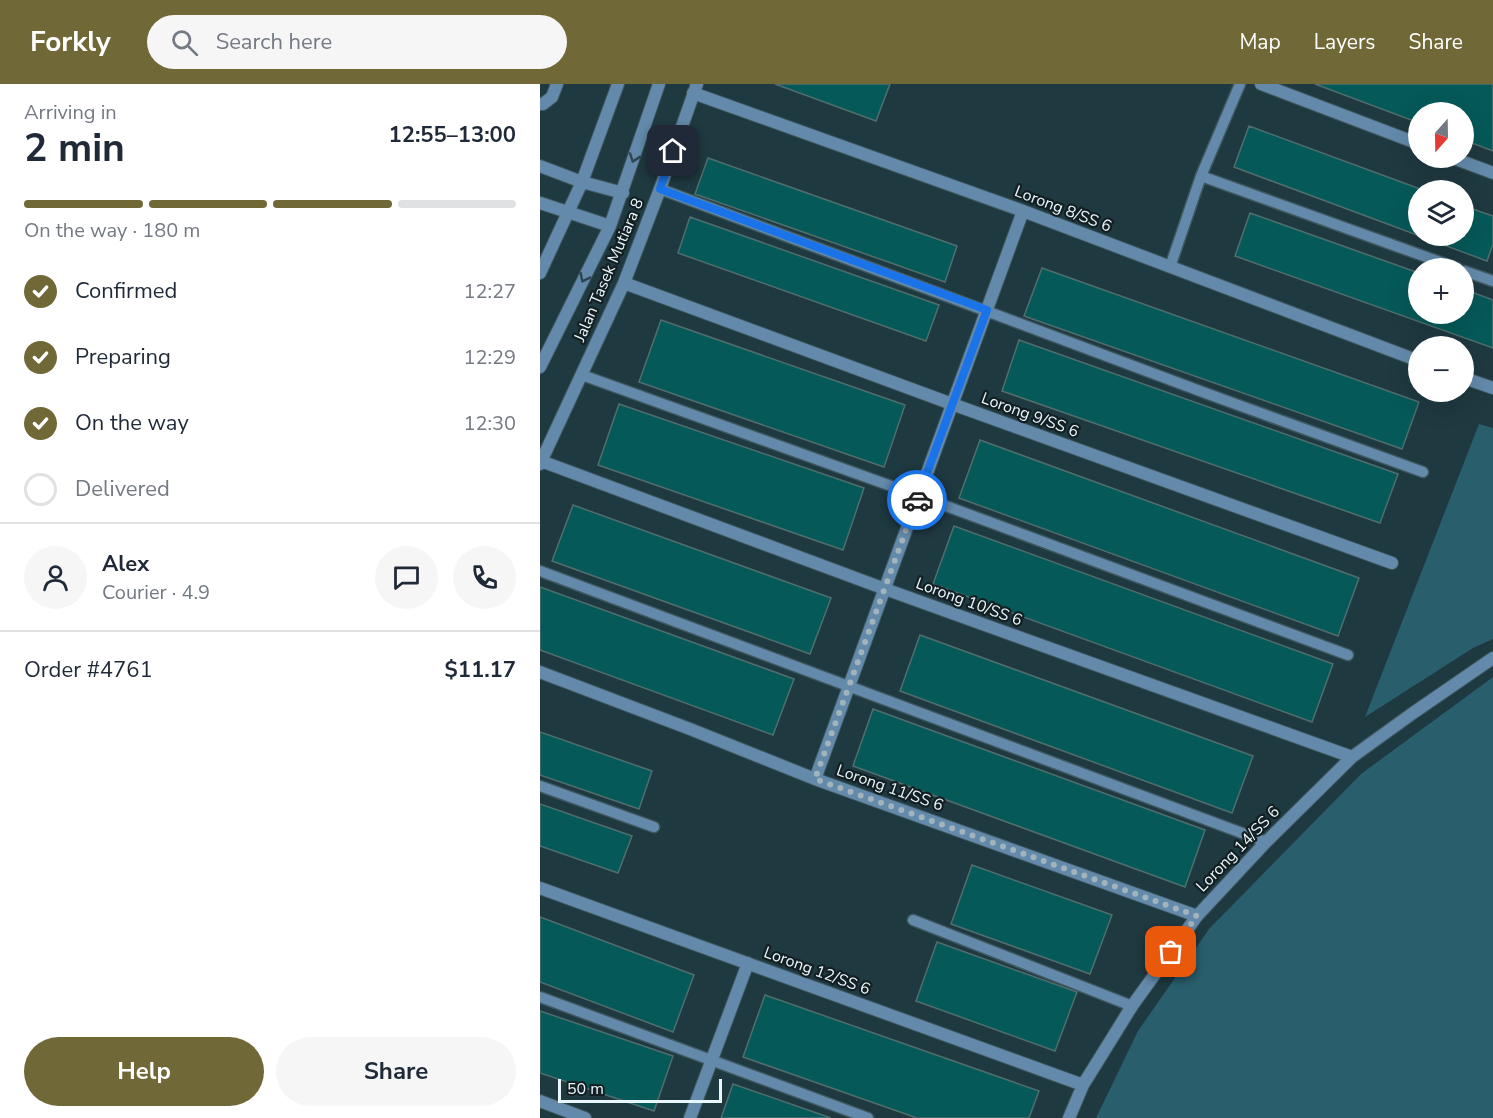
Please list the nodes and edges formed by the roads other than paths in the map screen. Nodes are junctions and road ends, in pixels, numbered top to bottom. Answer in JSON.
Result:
{"nodes":[{"id":1,"x":557,"y":84,"type":"edge"},
{"id":2,"x":618,"y":84,"type":"edge"},
{"id":3,"x":659,"y":84,"type":"edge"},
{"id":4,"x":1240,"y":84,"type":"edge"},
{"id":5,"x":1261,"y":84,"type":"edge"},
{"id":6,"x":695,"y":88,"type":"edge"},
{"id":7,"x":540,"y":104,"type":"edge"},
{"id":8,"x":1408,"y":140,"type":"edge"},
{"id":9,"x":540,"y":166,"type":"edge"},
{"id":10,"x":1474,"y":166,"type":"edge"},
{"id":11,"x":1493,"y":173,"type":"edge"},
{"id":12,"x":1202,"y":176,"type":"junction"},
{"id":13,"x":582,"y":182,"type":"junction"},
{"id":14,"x":660,"y":189,"type":"junction"},
{"id":15,"x":623,"y":193,"type":"junction"},
{"id":16,"x":540,"y":203,"type":"edge"},
{"id":17,"x":1023,"y":211,"type":"junction"},
{"id":18,"x":568,"y":214,"type":"junction"},
{"id":19,"x":610,"y":226,"type":"junction"},
{"id":20,"x":1429,"y":258,"type":"edge"},
{"id":21,"x":1170,"y":267,"type":"junction"},
{"id":22,"x":540,"y":273,"type":"edge"},
{"id":23,"x":1474,"y":274,"type":"edge"},
{"id":24,"x":1492,"y":278,"type":"edge"},
{"id":25,"x":624,"y":283,"type":"junction"},
{"id":26,"x":987,"y":310,"type":"junction"},
{"id":27,"x":1408,"y":357,"type":"edge"},
{"id":28,"x":540,"y":366,"type":"edge"},
{"id":29,"x":582,"y":375,"type":"junction"},
{"id":30,"x":1474,"y":381,"type":"edge"},
{"id":31,"x":1493,"y":388,"type":"edge"},
{"id":32,"x":952,"y":404,"type":"junction"},
{"id":33,"x":541,"y":462,"type":"edge"},
{"id":34,"x":1423,"y":472,"type":"dead end"},
{"id":35,"x":919,"y":496,"type":"junction"},
{"id":36,"x":1392,"y":563,"type":"dead end"},
{"id":37,"x":540,"y":571,"type":"edge"},
{"id":38,"x":885,"y":589,"type":"junction"},
{"id":39,"x":1348,"y":655,"type":"dead end"},
{"id":40,"x":1493,"y":658,"type":"edge"},
{"id":41,"x":540,"y":672,"type":"edge"},
{"id":42,"x":850,"y":686,"type":"junction"},
{"id":43,"x":1352,"y":757,"type":"junction"},
{"id":44,"x":815,"y":779,"type":"junction"},
{"id":45,"x":540,"y":786,"type":"edge"},
{"id":46,"x":654,"y":827,"type":"dead end"},
{"id":47,"x":1266,"y":842,"type":"junction"},
{"id":48,"x":540,"y":888,"type":"edge"},
{"id":49,"x":1197,"y":916,"type":"junction"},
{"id":50,"x":913,"y":920,"type":"dead end"},
{"id":51,"x":748,"y":963,"type":"junction"},
{"id":52,"x":540,"y":997,"type":"edge"},
{"id":53,"x":1132,"y":1006,"type":"junction"},
{"id":54,"x":711,"y":1060,"type":"junction"},
{"id":55,"x":1083,"y":1085,"type":"junction"},
{"id":56,"x":540,"y":1101,"type":"edge"},
{"id":57,"x":585,"y":1118,"type":"edge"},
{"id":58,"x":690,"y":1118,"type":"edge"},
{"id":59,"x":868,"y":1118,"type":"edge"},
{"id":60,"x":1069,"y":1118,"type":"edge"}],
"edges":[{"from":1,"to":7,"type":"street"},
{"from":2,"to":13,"type":"street"},
{"from":3,"to":15,"type":"street","name":"Jalan Tasek Mutiara 8","one_way":true},
{"from":4,"to":12,"type":"lane"},
{"from":5,"to":8,"type":"street"},
{"from":6,"to":14,"type":"street","name":"Jalan Tasek Mutiara 8"},
{"from":6,"to":17,"type":"street","name":"Lorong 8/SS 6"},
{"from":9,"to":13,"type":"street"},
{"from":10,"to":11,"type":"street"},
{"from":12,"to":20,"type":"lane"},
{"from":12,"to":21,"type":"lane"},
{"from":13,"to":15,"type":"street"},
{"from":13,"to":18,"type":"street"},
{"from":14,"to":25,"type":"street","name":"Jalan Tasek Mutiara 8"},
{"from":14,"to":26,"type":"lane"},
{"from":15,"to":19,"type":"street","name":"Jalan Tasek Mutiara 8"},
{"from":16,"to":18,"type":"street"},
{"from":17,"to":21,"type":"street","name":"Lorong 8/SS 6"},
{"from":17,"to":26,"type":"street"},
{"from":18,"to":19,"type":"street"},
{"from":18,"to":22,"type":"street"},
{"from":19,"to":28,"type":"street","name":"Jalan Tasek Mutiara 8","one_way":true},
{"from":21,"to":27,"type":"street","name":"Lorong 8/SS 6"},
{"from":23,"to":24,"type":"lane"},
{"from":25,"to":29,"type":"street","name":"Jalan Tasek Mutiara 8"},
{"from":25,"to":32,"type":"street","name":"Lorong 9/SS 6"},
{"from":26,"to":32,"type":"street"},
{"from":26,"to":34,"type":"lane"},
{"from":29,"to":33,"type":"street","name":"Jalan Tasek Mutiara 8"},
{"from":29,"to":35,"type":"lane"},
{"from":30,"to":31,"type":"street"},
{"from":32,"to":35,"type":"street"},
{"from":32,"to":36,"type":"street","name":"Lorong 9/SS 6"},
{"from":33,"to":38,"type":"street","name":"Lorong 10/SS 6"},
{"from":35,"to":38,"type":"street"},
{"from":35,"to":39,"type":"lane"},
{"from":37,"to":42,"type":"lane"},
{"from":38,"to":42,"type":"street"},
{"from":38,"to":43,"type":"street","name":"Lorong 10/SS 6"},
{"from":40,"to":43,"type":"street","name":"Lorong 14/SS 6"},
{"from":41,"to":44,"type":"street","name":"Lorong 11/SS 6"},
{"from":42,"to":44,"type":"street"},
{"from":42,"to":47,"type":"lane"},
{"from":43,"to":47,"type":"street","name":"Lorong 14/SS 6"},
{"from":44,"to":49,"type":"street","name":"Lorong 11/SS 6"},
{"from":45,"to":46,"type":"lane"},
{"from":47,"to":49,"type":"street","name":"Lorong 14/SS 6"},
{"from":48,"to":51,"type":"street","name":"Lorong 12/SS 6"},
{"from":49,"to":53,"type":"street","name":"Lorong 14/SS 6"},
{"from":50,"to":53,"type":"lane"},
{"from":51,"to":54,"type":"street"},
{"from":51,"to":55,"type":"street","name":"Lorong 12/SS 6"},
{"from":52,"to":54,"type":"lane"},
{"from":53,"to":55,"type":"street","name":"Lorong 14/SS 6"},
{"from":54,"to":58,"type":"street"},
{"from":54,"to":59,"type":"lane"},
{"from":55,"to":60,"type":"street","name":"Lorong 14/SS 6"},
{"from":56,"to":57,"type":"street"}]}
